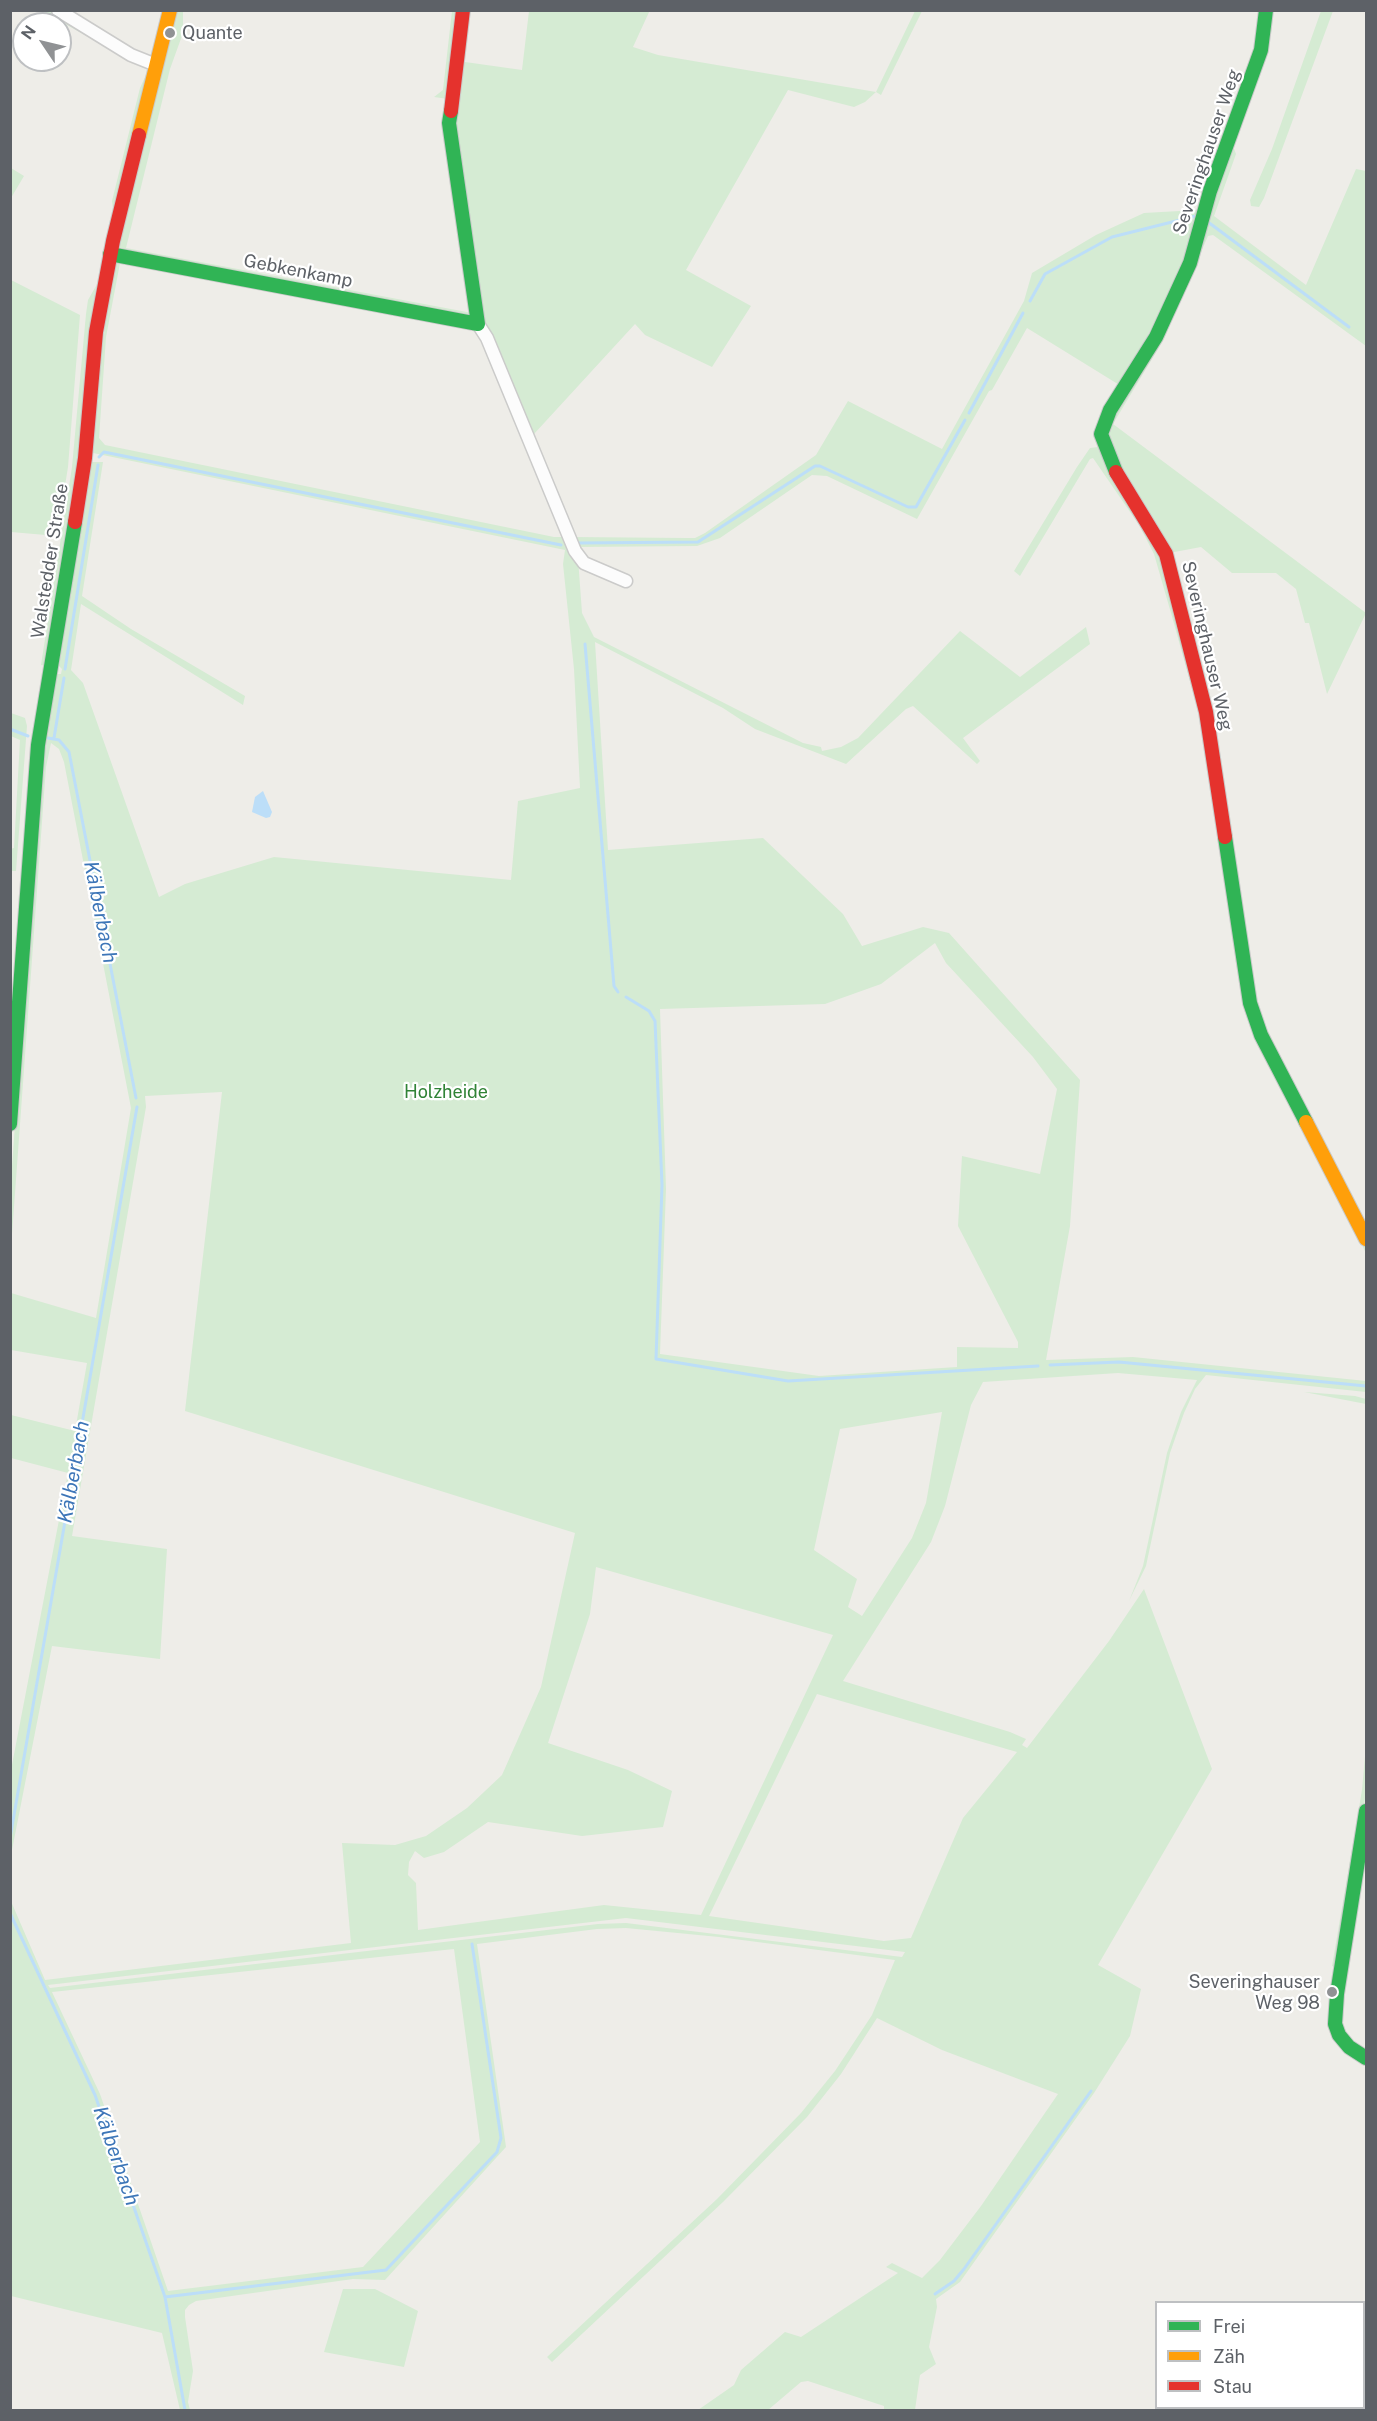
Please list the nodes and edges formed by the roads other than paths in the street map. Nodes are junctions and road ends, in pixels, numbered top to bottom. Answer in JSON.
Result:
{"nodes":[{"id":1,"x":58,"y":10,"type":"edge"},
{"id":2,"x":170,"y":10,"type":"edge"},
{"id":3,"x":463,"y":10,"type":"edge"},
{"id":4,"x":1266,"y":10,"type":"edge"},
{"id":5,"x":156,"y":64,"type":"junction"},
{"id":6,"x":110,"y":254,"type":"junction"},
{"id":7,"x":478,"y":324,"type":"junction"},
{"id":8,"x":626,"y":581,"type":"dead end"},
{"id":9,"x":10,"y":1124,"type":"edge"},
{"id":10,"x":1366,"y":1239,"type":"edge"},
{"id":11,"x":1366,"y":1811,"type":"edge"},
{"id":12,"x":1366,"y":2058,"type":"edge"}],
"edges":[{"from":1,"to":5,"type":"street"},
{"from":2,"to":5,"type":"street","name":"Walstedder Straße"},
{"from":3,"to":7,"type":"street"},
{"from":4,"to":10,"type":"street","name":"Severinghauser Weg"},
{"from":5,"to":6,"type":"street","name":"Walstedder Straße"},
{"from":6,"to":7,"type":"street","name":"Gebkenkamp"},
{"from":6,"to":9,"type":"street","name":"Walstedder Straße"},
{"from":7,"to":8,"type":"street"},
{"from":11,"to":12,"type":"street"}]}
